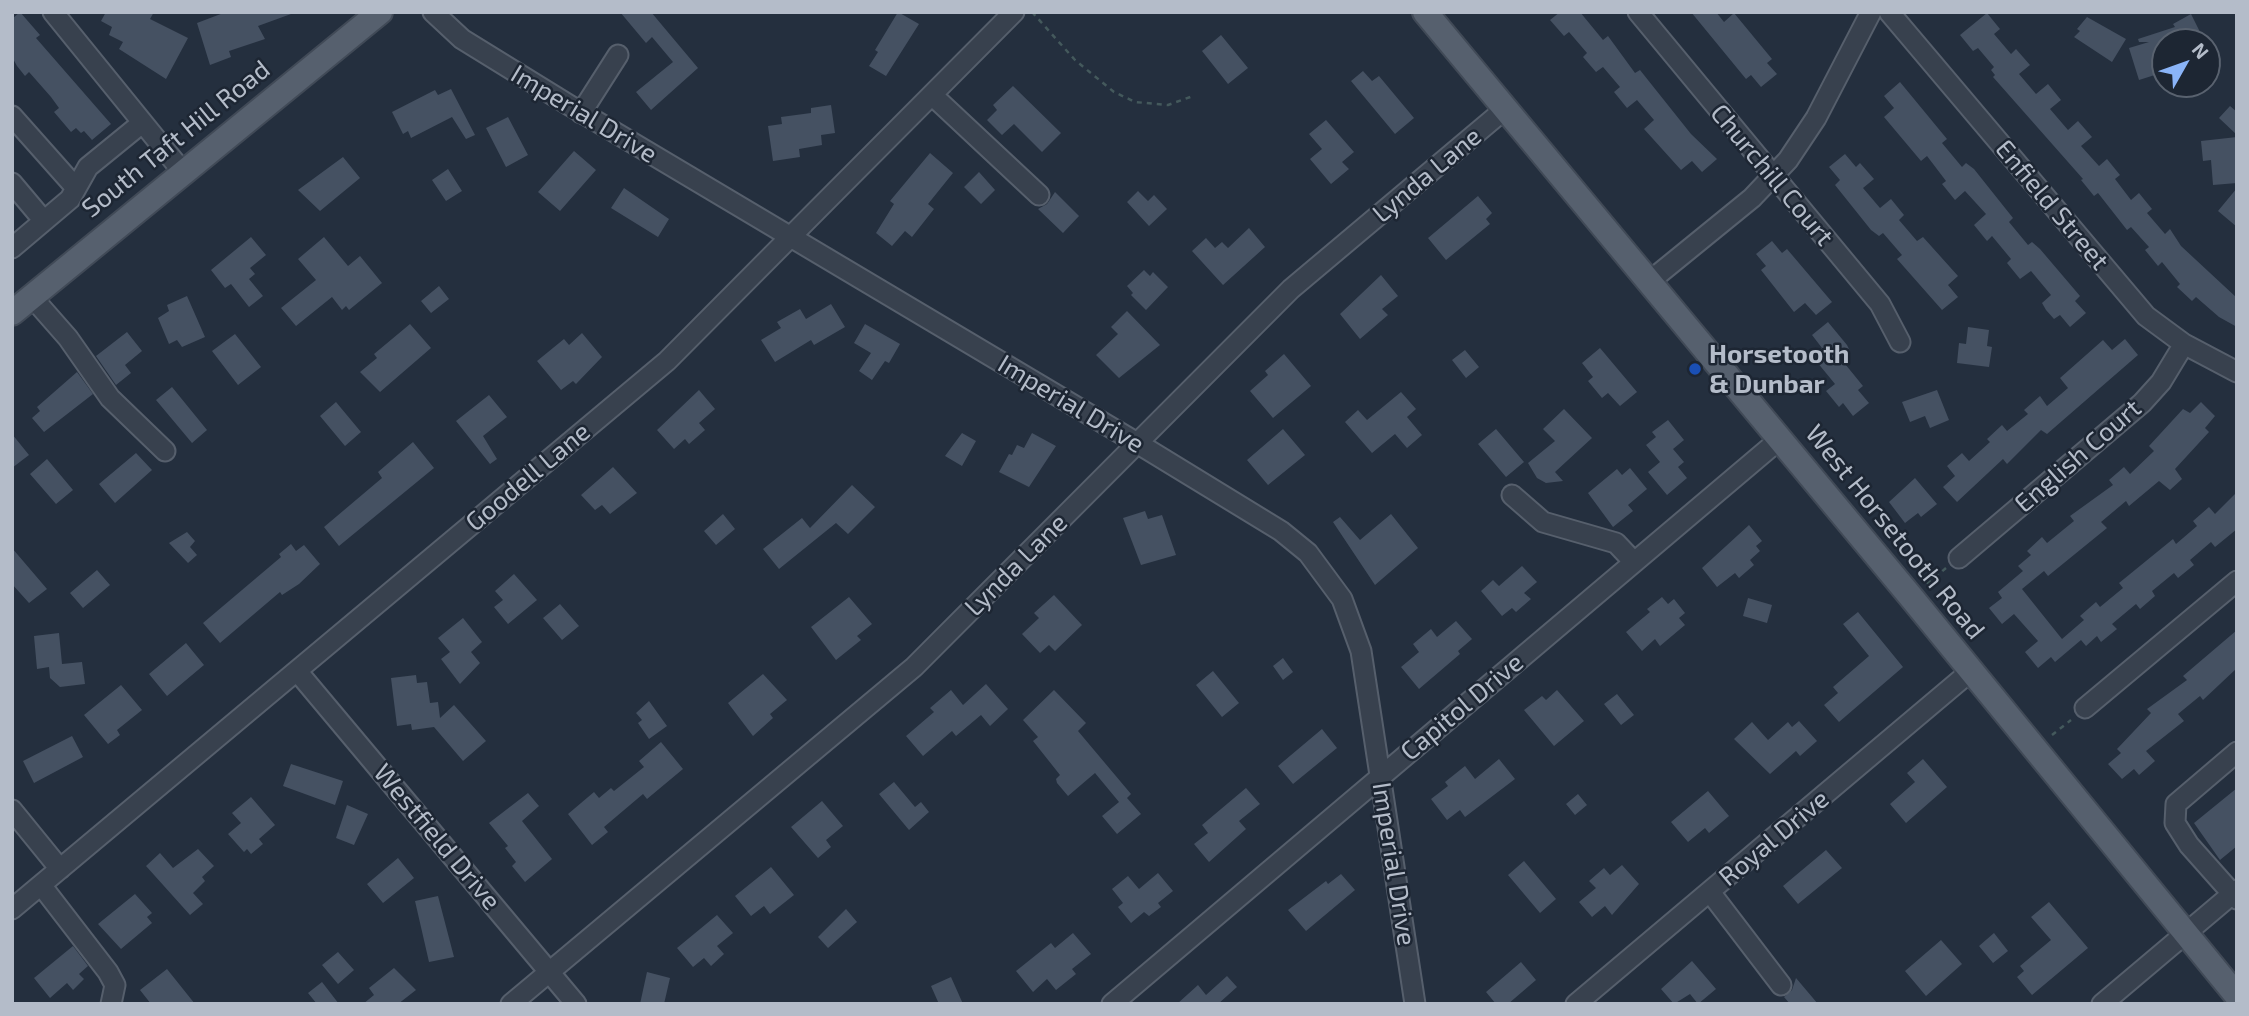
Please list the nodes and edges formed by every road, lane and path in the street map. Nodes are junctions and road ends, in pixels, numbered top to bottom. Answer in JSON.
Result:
{"nodes":[{"id":1,"x":52,"y":12,"type":"edge"},
{"id":2,"x":380,"y":12,"type":"edge"},
{"id":3,"x":433,"y":12,"type":"edge"},
{"id":4,"x":1014,"y":12,"type":"edge"},
{"id":5,"x":1032,"y":12,"type":"edge"},
{"id":6,"x":1425,"y":12,"type":"edge"},
{"id":7,"x":1637,"y":12,"type":"edge"},
{"id":8,"x":1871,"y":12,"type":"edge"},
{"id":9,"x":1889,"y":12,"type":"edge"},
{"id":10,"x":618,"y":55,"type":"dead end"},
{"id":11,"x":932,"y":95,"type":"junction"},
{"id":12,"x":1193,"y":96,"type":"dead end"},
{"id":13,"x":1504,"y":108,"type":"junction"},
{"id":14,"x":581,"y":113,"type":"junction"},
{"id":15,"x":12,"y":116,"type":"edge"},
{"id":16,"x":142,"y":122,"type":"junction"},
{"id":17,"x":182,"y":171,"type":"junction"},
{"id":18,"x":1773,"y":178,"type":"junction"},
{"id":19,"x":12,"y":183,"type":"edge"},
{"id":20,"x":76,"y":188,"type":"junction"},
{"id":21,"x":1039,"y":195,"type":"dead end"},
{"id":22,"x":44,"y":221,"type":"junction"},
{"id":23,"x":790,"y":237,"type":"junction"},
{"id":24,"x":12,"y":248,"type":"edge"},
{"id":25,"x":1650,"y":281,"type":"junction"},
{"id":26,"x":32,"y":297,"type":"junction"},
{"id":27,"x":12,"y":313,"type":"edge"},
{"id":28,"x":1900,"y":342,"type":"dead end"},
{"id":29,"x":2184,"y":344,"type":"junction"},
{"id":30,"x":2237,"y":372,"type":"edge"},
{"id":31,"x":1780,"y":439,"type":"junction"},
{"id":32,"x":1137,"y":443,"type":"junction"},
{"id":33,"x":165,"y":451,"type":"dead end"},
{"id":34,"x":1512,"y":495,"type":"dead end"},
{"id":35,"x":1959,"y":558,"type":"joint"},
{"id":36,"x":1634,"y":562,"type":"junction"},
{"id":37,"x":2237,"y":581,"type":"edge"},
{"id":38,"x":1911,"y":597,"type":"junction"},
{"id":39,"x":298,"y":671,"type":"junction"},
{"id":40,"x":1971,"y":671,"type":"junction"},
{"id":41,"x":2085,"y":708,"type":"joint"},
{"id":42,"x":2036,"y":750,"type":"junction"},
{"id":43,"x":2237,"y":752,"type":"edge"},
{"id":44,"x":1381,"y":775,"type":"junction"},
{"id":45,"x":12,"y":810,"type":"edge"},
{"id":46,"x":60,"y":869,"type":"junction"},
{"id":47,"x":41,"y":885,"type":"junction"},
{"id":48,"x":1710,"y":892,"type":"junction"},
{"id":49,"x":2235,"y":894,"type":"edge"},
{"id":50,"x":12,"y":909,"type":"edge"},
{"id":51,"x":2185,"y":933,"type":"junction"},
{"id":52,"x":549,"y":972,"type":"junction"},
{"id":53,"x":1781,"y":985,"type":"dead end"},
{"id":54,"x":2237,"y":996,"type":"edge"},
{"id":55,"x":111,"y":1004,"type":"edge"},
{"id":56,"x":511,"y":1004,"type":"edge"},
{"id":57,"x":576,"y":1004,"type":"edge"},
{"id":58,"x":1112,"y":1004,"type":"edge"},
{"id":59,"x":1415,"y":1004,"type":"edge"},
{"id":60,"x":1576,"y":1004,"type":"edge"},
{"id":61,"x":2102,"y":1004,"type":"edge"}],
"edges":[{"from":1,"to":16,"type":"street"},
{"from":2,"to":17,"type":"main road","name":"South Taft Hill Road"},
{"from":3,"to":14,"type":"street","name":"Imperial Drive"},
{"from":4,"to":11,"type":"street","name":"Goodell Lane"},
{"from":5,"to":12,"type":"path"},
{"from":6,"to":13,"type":"main road","name":"West Horsetooth Road"},
{"from":7,"to":18,"type":"street","name":"Churchill Court"},
{"from":8,"to":18,"type":"street"},
{"from":9,"to":29,"type":"street","name":"Enfield Street"},
{"from":10,"to":14,"type":"street"},
{"from":11,"to":21,"type":"street"},
{"from":11,"to":23,"type":"street","name":"Goodell Lane"},
{"from":13,"to":25,"type":"main road","name":"West Horsetooth Road"},
{"from":13,"to":32,"type":"street","name":"Lynda Lane"},
{"from":14,"to":23,"type":"street","name":"Imperial Drive"},
{"from":15,"to":20,"type":"street"},
{"from":16,"to":17,"type":"street"},
{"from":16,"to":20,"type":"street"},
{"from":17,"to":26,"type":"main road","name":"South Taft Hill Road"},
{"from":18,"to":25,"type":"street"},
{"from":18,"to":28,"type":"street","name":"Churchill Court"},
{"from":19,"to":22,"type":"street"},
{"from":20,"to":22,"type":"street"},
{"from":22,"to":24,"type":"street"},
{"from":23,"to":32,"type":"street","name":"Imperial Drive"},
{"from":23,"to":39,"type":"street","name":"Goodell Lane"},
{"from":25,"to":31,"type":"main road","name":"West Horsetooth Road"},
{"from":26,"to":27,"type":"main road","name":"South Taft Hill Road"},
{"from":26,"to":33,"type":"street"},
{"from":29,"to":30,"type":"street","name":"Enfield Street"},
{"from":29,"to":35,"type":"street","name":"English Court"},
{"from":31,"to":36,"type":"street","name":"Capitol Drive"},
{"from":31,"to":38,"type":"main road","name":"West Horsetooth Road"},
{"from":32,"to":44,"type":"street","name":"Imperial Drive"},
{"from":32,"to":52,"type":"street","name":"Lynda Lane"},
{"from":34,"to":36,"type":"street"},
{"from":35,"to":38,"type":"path"},
{"from":36,"to":44,"type":"street","name":"Capitol Drive"},
{"from":37,"to":41,"type":"street"},
{"from":38,"to":40,"type":"main road","name":"West Horsetooth Road"},
{"from":39,"to":46,"type":"street","name":"Goodell Lane"},
{"from":39,"to":52,"type":"street","name":"Westfield Drive"},
{"from":40,"to":42,"type":"main road","name":"West Horsetooth Road"},
{"from":40,"to":48,"type":"street","name":"Royal Drive"},
{"from":41,"to":42,"type":"path"},
{"from":42,"to":51,"type":"main road","name":"West Horsetooth Road"},
{"from":43,"to":49,"type":"street"},
{"from":44,"to":58,"type":"street","name":"Capitol Drive"},
{"from":44,"to":59,"type":"street","name":"Imperial Drive"},
{"from":45,"to":46,"type":"street"},
{"from":46,"to":47,"type":"street","name":"Goodell Lane"},
{"from":47,"to":50,"type":"street","name":"Goodell Lane"},
{"from":47,"to":55,"type":"street"},
{"from":48,"to":53,"type":"street"},
{"from":48,"to":60,"type":"street","name":"Royal Drive"},
{"from":49,"to":51,"type":"street"},
{"from":51,"to":54,"type":"main road","name":"West Horsetooth Road"},
{"from":51,"to":61,"type":"street"},
{"from":52,"to":56,"type":"street","name":"Lynda Lane"},
{"from":52,"to":57,"type":"street","name":"Westfield Drive"}]}
